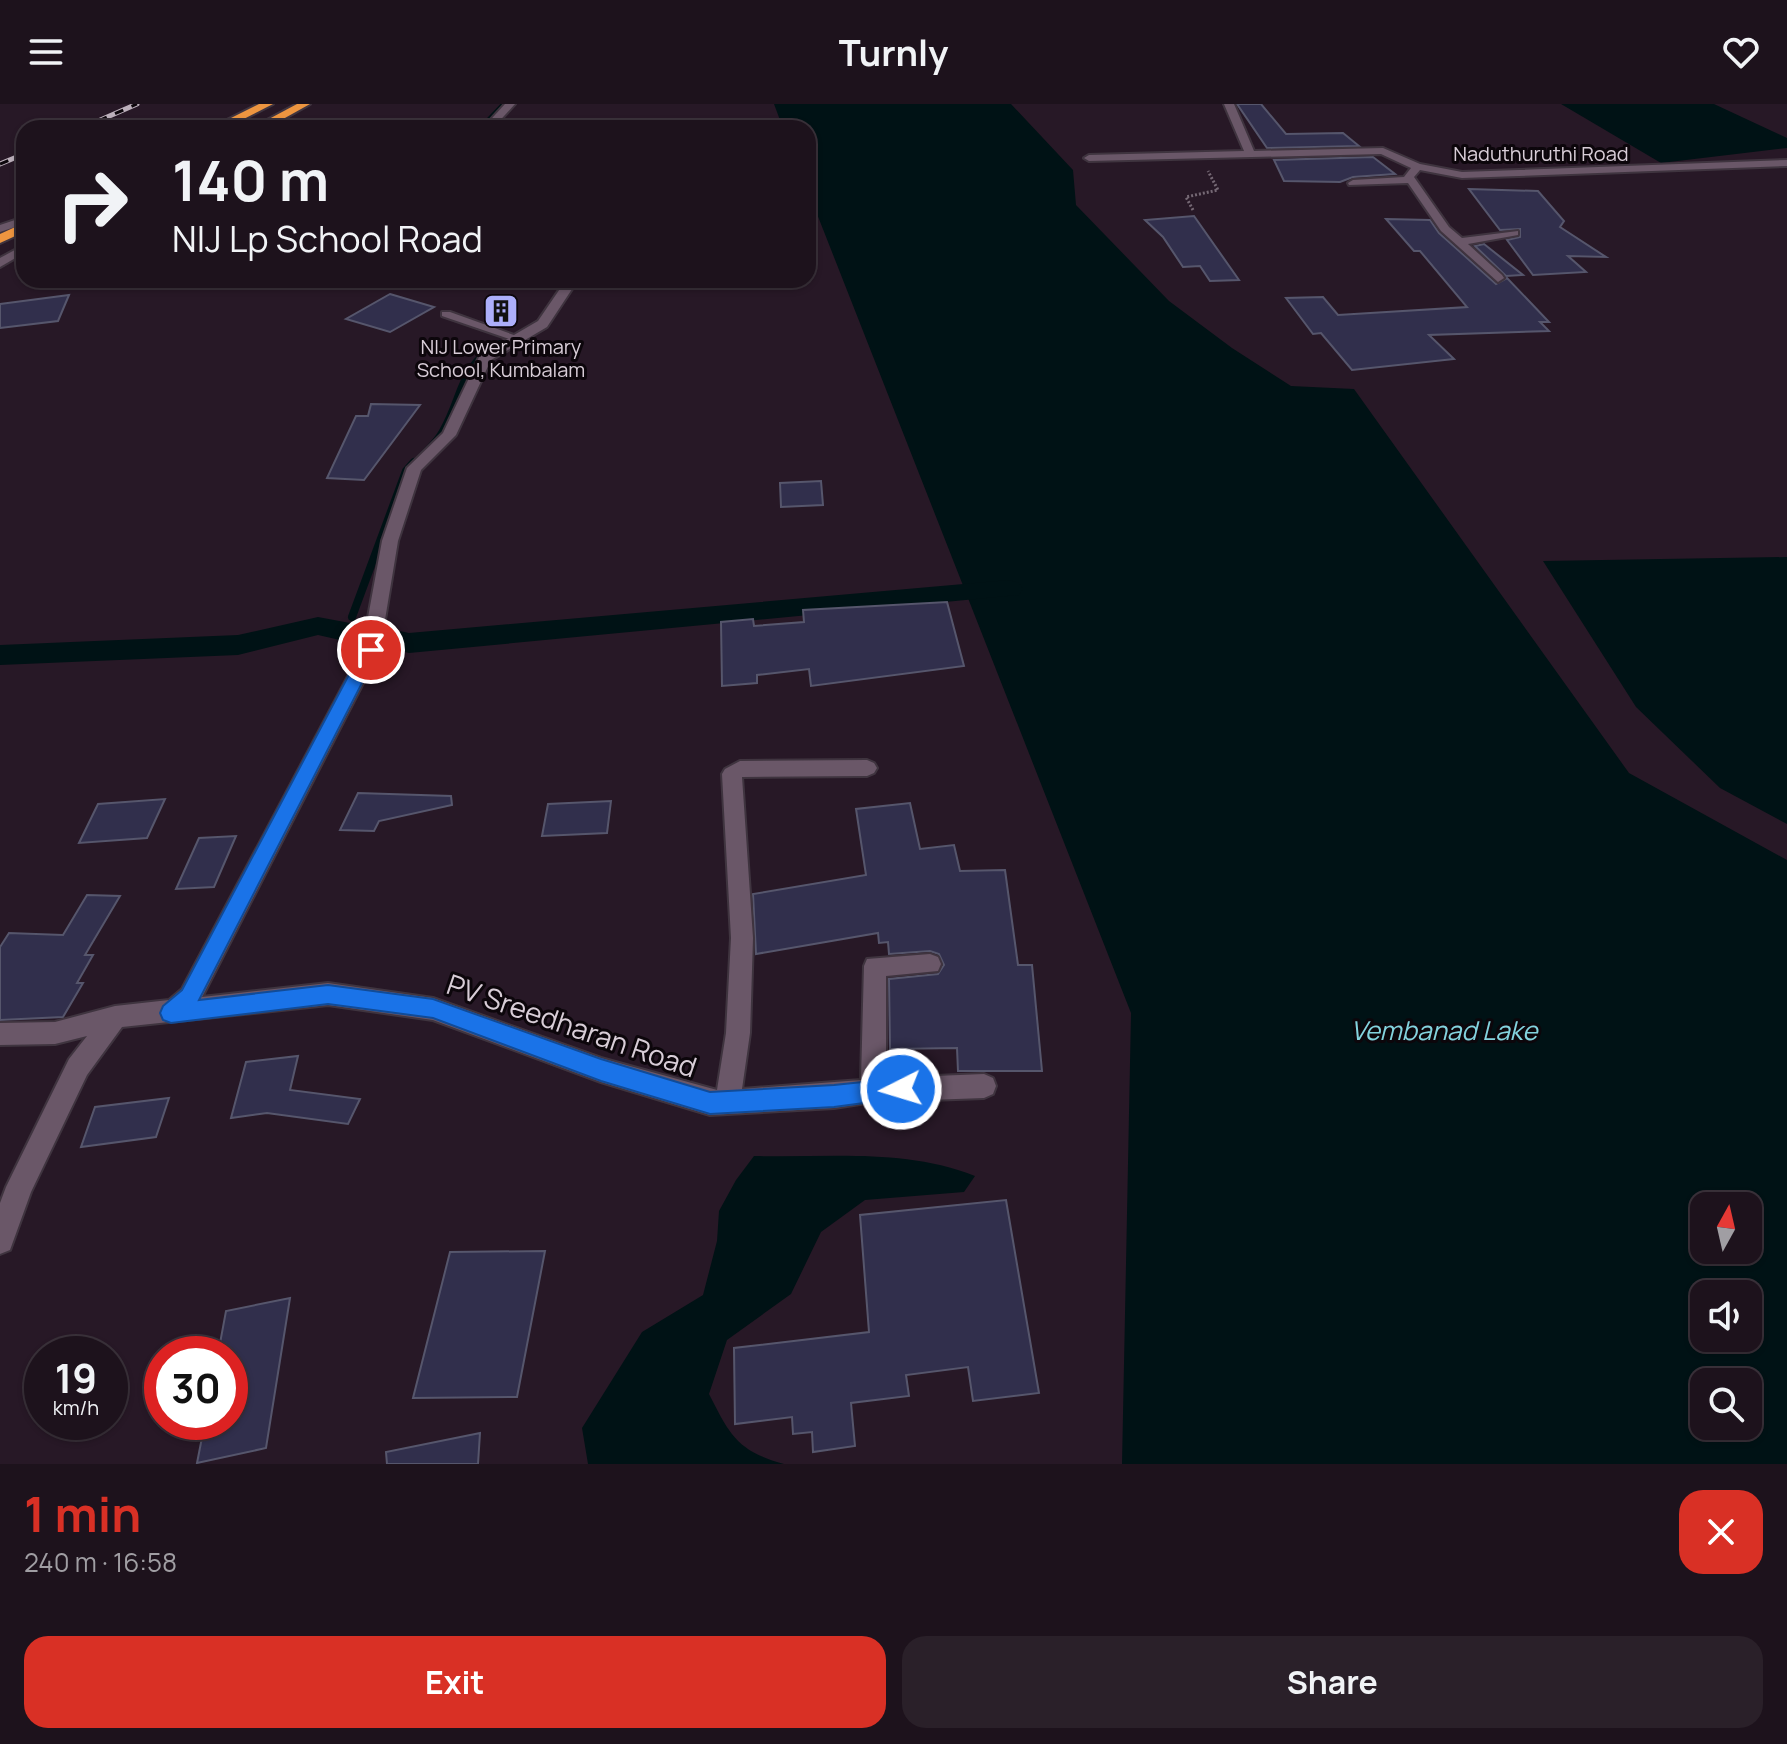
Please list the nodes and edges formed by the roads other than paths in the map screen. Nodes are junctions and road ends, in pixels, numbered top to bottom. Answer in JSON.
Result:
{"nodes":[{"id":1,"x":268,"y":104,"type":"edge"},
{"id":2,"x":305,"y":104,"type":"edge"},
{"id":3,"x":510,"y":104,"type":"edge"},
{"id":4,"x":1229,"y":104,"type":"edge"},
{"id":5,"x":234,"y":120,"type":"edge"},
{"id":6,"x":274,"y":120,"type":"edge"},
{"id":7,"x":495,"y":120,"type":"edge"},
{"id":8,"x":1251,"y":155,"type":"junction"},
{"id":9,"x":1089,"y":158,"type":"dead end"},
{"id":10,"x":1787,"y":163,"type":"edge"},
{"id":11,"x":1417,"y":167,"type":"junction"},
{"id":12,"x":1412,"y":180,"type":"junction"},
{"id":13,"x":1353,"y":183,"type":"dead end"},
{"id":14,"x":1514,"y":233,"type":"dead end"},
{"id":15,"x":1460,"y":242,"type":"junction"},
{"id":16,"x":1498,"y":278,"type":"dead end"},
{"id":17,"x":567,"y":288,"type":"edge"},
{"id":18,"x":446,"y":314,"type":"dead end"},
{"id":19,"x":519,"y":339,"type":"junction"},
{"id":20,"x":867,"y":768,"type":"dead end"},
{"id":21,"x":930,"y":964,"type":"dead end"},
{"id":22,"x":171,"y":1013,"type":"junction"},
{"id":23,"x":115,"y":1017,"type":"junction"},
{"id":24,"x":0,"y":1034,"type":"edge"},
{"id":25,"x":984,"y":1086,"type":"dead end"},
{"id":26,"x":873,"y":1090,"type":"junction"},
{"id":27,"x":728,"y":1102,"type":"junction"},
{"id":28,"x":0,"y":1240,"type":"edge"}],
"edges":[{"from":1,"to":5,"type":"highway"},
{"from":2,"to":6,"type":"highway"},
{"from":3,"to":7,"type":"street"},
{"from":4,"to":8,"type":"street"},
{"from":8,"to":9,"type":"street","name":"Naduthuruthi Road"},
{"from":8,"to":11,"type":"street","name":"Naduthuruthi Road"},
{"from":10,"to":11,"type":"street","name":"Naduthuruthi Road"},
{"from":11,"to":12,"type":"street"},
{"from":12,"to":13,"type":"street"},
{"from":12,"to":15,"type":"street"},
{"from":14,"to":15,"type":"street"},
{"from":15,"to":16,"type":"street"},
{"from":17,"to":19,"type":"street"},
{"from":18,"to":19,"type":"lane"},
{"from":19,"to":22,"type":"street"},
{"from":20,"to":27,"type":"street"},
{"from":21,"to":26,"type":"street"},
{"from":22,"to":23,"type":"street","name":"PV Sreedharan Road"},
{"from":22,"to":27,"type":"street","name":"PV Sreedharan Road"},
{"from":23,"to":24,"type":"street","name":"PV Sreedharan Road"},
{"from":23,"to":28,"type":"street"},
{"from":25,"to":26,"type":"street","name":"PV Sreedharan Road"},
{"from":26,"to":27,"type":"street","name":"PV Sreedharan Road"}]}
